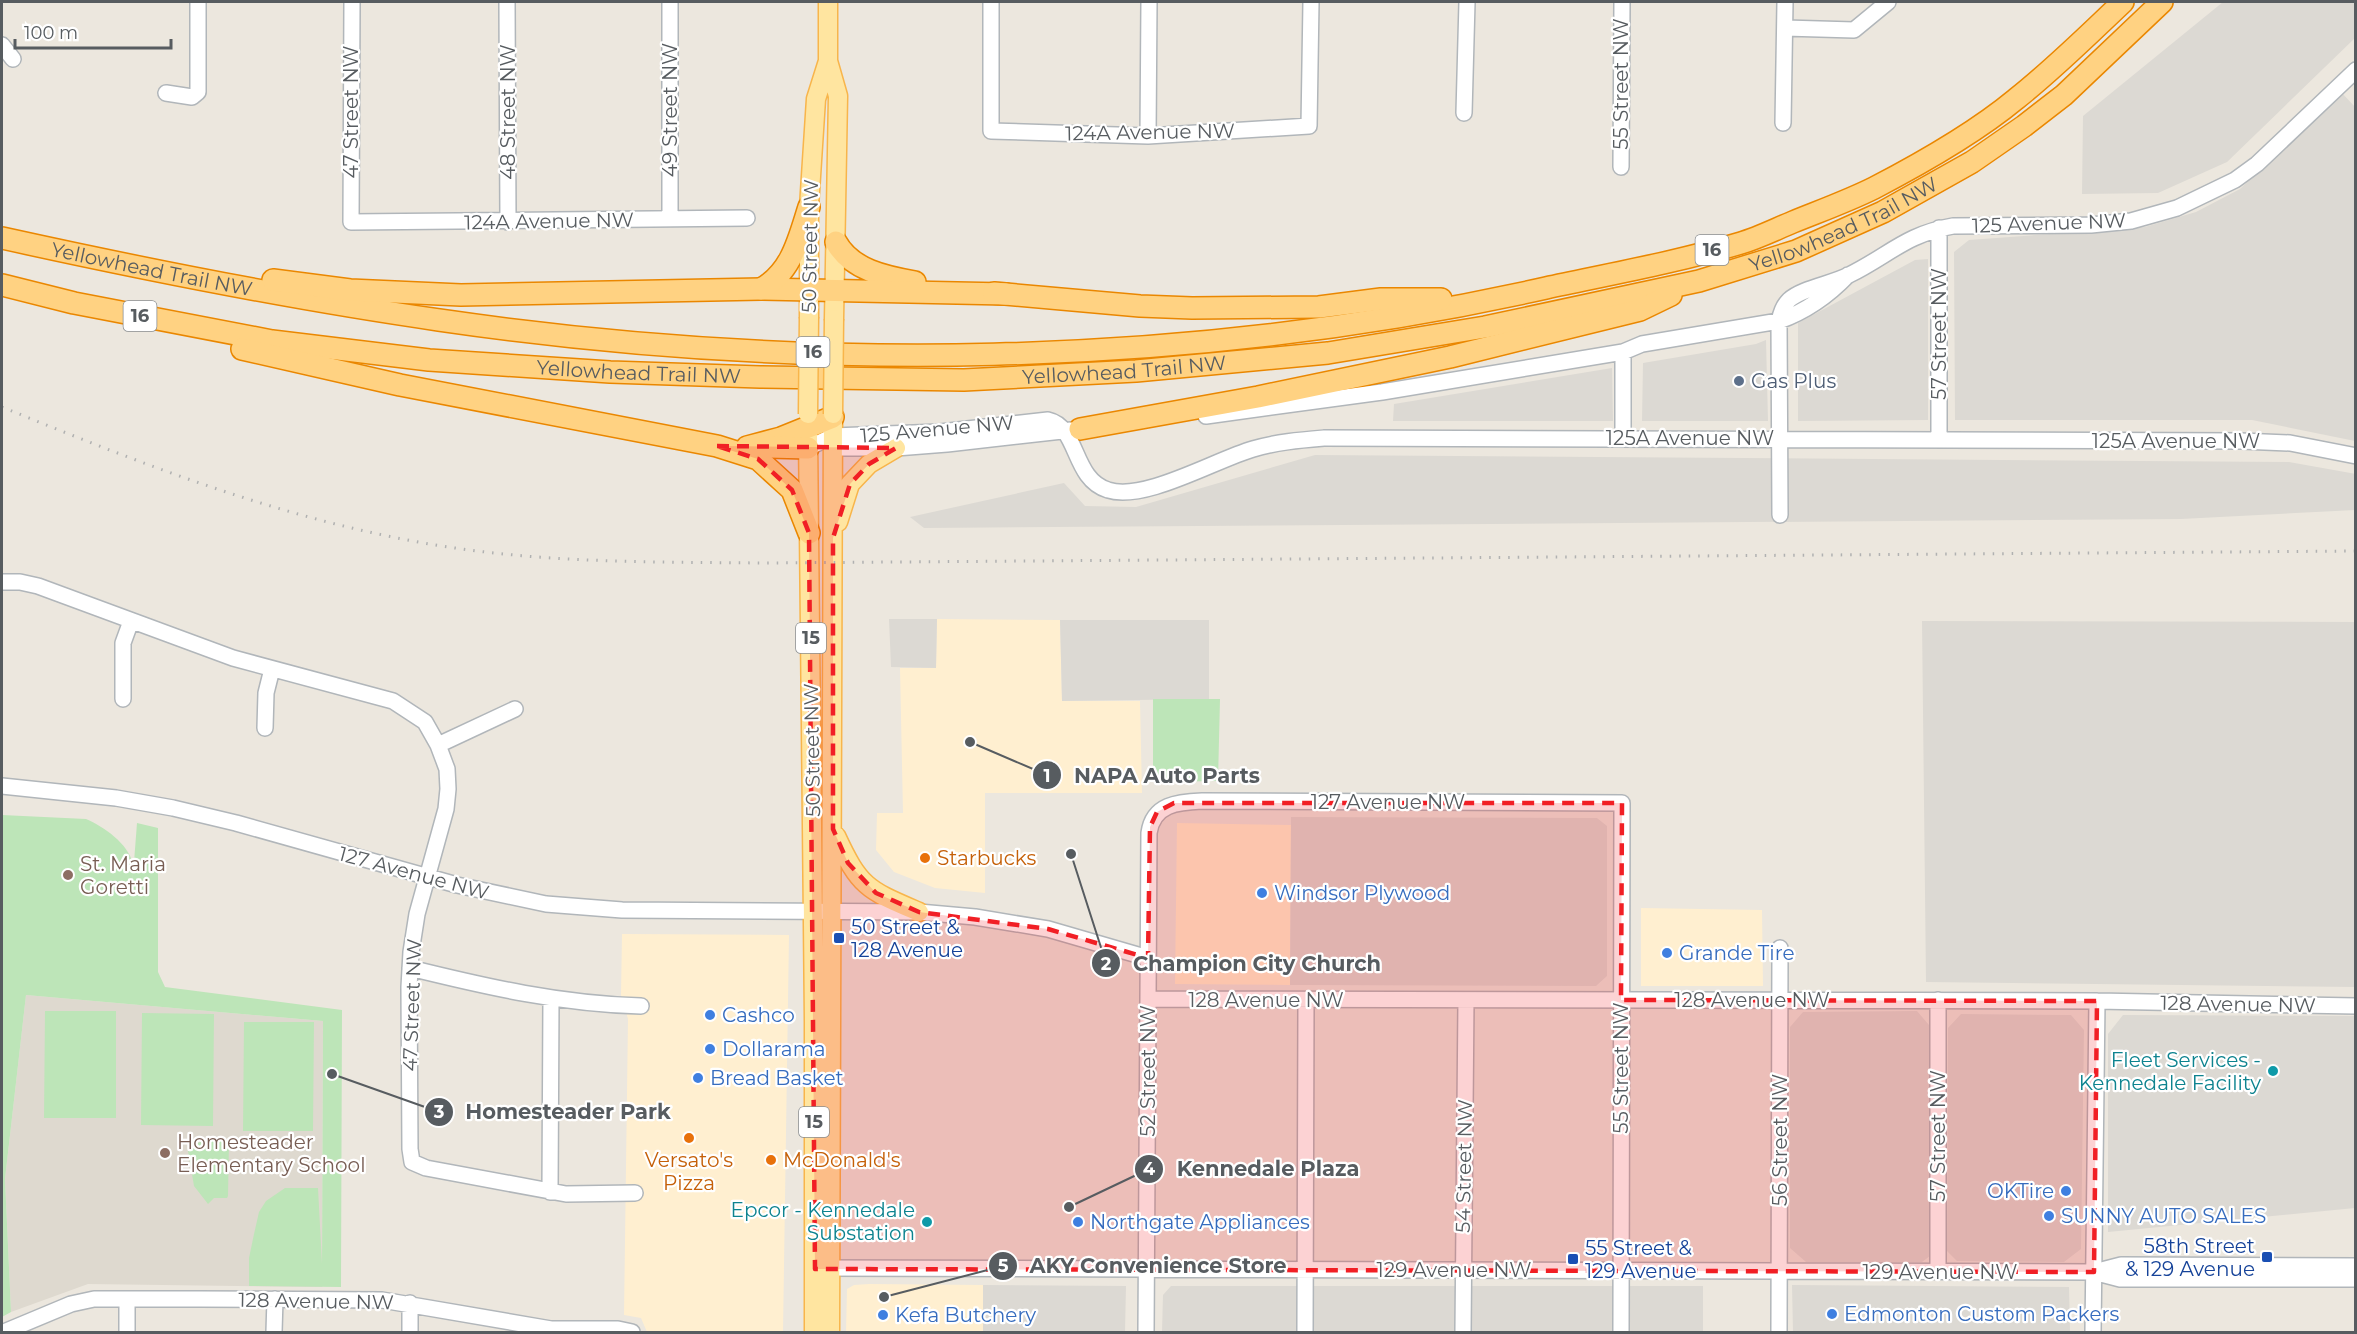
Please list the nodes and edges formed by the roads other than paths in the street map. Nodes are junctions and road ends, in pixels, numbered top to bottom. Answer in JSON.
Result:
{"nodes":[{"id":1,"x":198,"y":2,"type":"edge"},
{"id":2,"x":352,"y":2,"type":"edge"},
{"id":3,"x":507,"y":2,"type":"edge"},
{"id":4,"x":670,"y":2,"type":"edge"},
{"id":5,"x":828,"y":2,"type":"edge"},
{"id":6,"x":991,"y":2,"type":"edge"},
{"id":7,"x":1149,"y":2,"type":"edge"},
{"id":8,"x":1311,"y":2,"type":"edge"},
{"id":9,"x":1467,"y":2,"type":"edge"},
{"id":10,"x":1622,"y":2,"type":"edge"},
{"id":11,"x":1785,"y":2,"type":"edge"},
{"id":12,"x":1888,"y":2,"type":"edge"},
{"id":13,"x":2123,"y":2,"type":"edge"},
{"id":14,"x":2162,"y":2,"type":"edge"},
{"id":15,"x":1785,"y":28,"type":"junction"},
{"id":16,"x":2,"y":45,"type":"edge"},
{"id":17,"x":13,"y":59,"type":"dead end"},
{"id":18,"x":828,"y":61,"type":"junction"},
{"id":19,"x":2352,"y":80,"type":"edge"},
{"id":20,"x":166,"y":93,"type":"dead end"},
{"id":21,"x":1464,"y":112,"type":"dead end"},
{"id":22,"x":1783,"y":123,"type":"dead end"},
{"id":23,"x":1148,"y":136,"type":"junction"},
{"id":24,"x":1621,"y":167,"type":"dead end"},
{"id":25,"x":809,"y":207,"type":"junction"},
{"id":26,"x":747,"y":218,"type":"dead end"},
{"id":27,"x":670,"y":219,"type":"junction"},
{"id":28,"x":351,"y":222,"type":"joint"},
{"id":29,"x":508,"y":222,"type":"junction"},
{"id":30,"x":1939,"y":228,"type":"junction"},
{"id":31,"x":2,"y":238,"type":"edge"},
{"id":32,"x":836,"y":242,"type":"junction"},
{"id":33,"x":128,"y":266,"type":"junction"},
{"id":34,"x":1699,"y":281,"type":"junction"},
{"id":35,"x":2,"y":285,"type":"edge"},
{"id":36,"x":761,"y":289,"type":"junction"},
{"id":37,"x":809,"y":289,"type":"junction"},
{"id":38,"x":835,"y":290,"type":"junction"},
{"id":39,"x":1006,"y":294,"type":"junction"},
{"id":40,"x":1500,"y":298,"type":"junction"},
{"id":41,"x":74,"y":303,"type":"junction"},
{"id":42,"x":1779,"y":321,"type":"junction"},
{"id":43,"x":1623,"y":352,"type":"junction"},
{"id":44,"x":833,"y":429,"type":"junction"},
{"id":45,"x":808,"y":430,"type":"junction"},
{"id":46,"x":1073,"y":430,"type":"junction"},
{"id":47,"x":1623,"y":438,"type":"junction"},
{"id":48,"x":1780,"y":439,"type":"junction"},
{"id":49,"x":1939,"y":439,"type":"junction"},
{"id":50,"x":717,"y":446,"type":"junction"},
{"id":51,"x":896,"y":448,"type":"junction"},
{"id":52,"x":2355,"y":456,"type":"edge"},
{"id":53,"x":1780,"y":515,"type":"dead end"},
{"id":54,"x":809,"y":533,"type":"junction"},
{"id":55,"x":833,"y":538,"type":"junction"},
{"id":56,"x":2,"y":582,"type":"edge"},
{"id":57,"x":131,"y":621,"type":"junction"},
{"id":58,"x":272,"y":669,"type":"junction"},
{"id":59,"x":123,"y":699,"type":"dead end"},
{"id":60,"x":515,"y":709,"type":"dead end"},
{"id":61,"x":265,"y":728,"type":"dead end"},
{"id":62,"x":438,"y":745,"type":"junction"},
{"id":63,"x":2,"y":786,"type":"edge"},
{"id":64,"x":1622,"y":803,"type":"joint"},
{"id":65,"x":1157,"y":812,"type":"joint"},
{"id":66,"x":832,"y":829,"type":"junction"},
{"id":67,"x":426,"y":876,"type":"junction"},
{"id":68,"x":813,"y":911,"type":"junction"},
{"id":69,"x":833,"y":911,"type":"junction"},
{"id":70,"x":919,"y":912,"type":"junction"},
{"id":71,"x":1780,"y":948,"type":"dead end"},
{"id":72,"x":1148,"y":958,"type":"junction"},
{"id":73,"x":410,"y":968,"type":"junction"},
{"id":74,"x":551,"y":999,"type":"junction"},
{"id":75,"x":1148,"y":999,"type":"junction"},
{"id":76,"x":1306,"y":1000,"type":"junction"},
{"id":77,"x":1466,"y":1000,"type":"junction"},
{"id":78,"x":1621,"y":1000,"type":"junction"},
{"id":79,"x":1780,"y":1000,"type":"junction"},
{"id":80,"x":1938,"y":1000,"type":"junction"},
{"id":81,"x":2097,"y":1001,"type":"junction"},
{"id":82,"x":641,"y":1006,"type":"dead end"},
{"id":83,"x":2355,"y":1006,"type":"edge"},
{"id":84,"x":550,"y":1192,"type":"junction"},
{"id":85,"x":635,"y":1193,"type":"dead end"},
{"id":86,"x":2355,"y":1266,"type":"edge"},
{"id":87,"x":822,"y":1268,"type":"junction"},
{"id":88,"x":1147,"y":1268,"type":"junction"},
{"id":89,"x":1305,"y":1269,"type":"junction"},
{"id":90,"x":1463,"y":1270,"type":"junction"},
{"id":91,"x":1621,"y":1270,"type":"junction"},
{"id":92,"x":1779,"y":1271,"type":"junction"},
{"id":93,"x":1938,"y":1272,"type":"junction"},
{"id":94,"x":2094,"y":1272,"type":"junction"},
{"id":95,"x":2355,"y":1279,"type":"edge"},
{"id":96,"x":127,"y":1299,"type":"junction"},
{"id":97,"x":275,"y":1299,"type":"junction"},
{"id":98,"x":410,"y":1303,"type":"junction"},
{"id":99,"x":551,"y":1331,"type":"edge"},
{"id":100,"x":4,"y":1332,"type":"edge"},
{"id":101,"x":127,"y":1332,"type":"edge"},
{"id":102,"x":274,"y":1332,"type":"edge"},
{"id":103,"x":410,"y":1332,"type":"edge"},
{"id":104,"x":632,"y":1332,"type":"edge"},
{"id":105,"x":814,"y":1332,"type":"edge"},
{"id":106,"x":830,"y":1332,"type":"edge"},
{"id":107,"x":1146,"y":1332,"type":"edge"},
{"id":108,"x":1305,"y":1332,"type":"edge"},
{"id":109,"x":1463,"y":1332,"type":"edge"},
{"id":110,"x":1621,"y":1332,"type":"edge"},
{"id":111,"x":1779,"y":1332,"type":"edge"},
{"id":112,"x":2093,"y":1332,"type":"edge"}],
"edges":[{"from":1,"to":20,"type":"street"},
{"from":2,"to":28,"type":"street","name":"47 Street NW"},
{"from":3,"to":29,"type":"street","name":"48 Street NW"},
{"from":4,"to":27,"type":"street","name":"49 Street NW"},
{"from":5,"to":18,"type":"main road","name":"50 Street NW"},
{"from":6,"to":23,"type":"street","name":"124A Avenue NW"},
{"from":7,"to":23,"type":"street"},
{"from":8,"to":23,"type":"street","name":"124A Avenue NW"},
{"from":9,"to":21,"type":"street"},
{"from":10,"to":24,"type":"street","name":"55 Street NW"},
{"from":11,"to":15,"type":"street"},
{"from":12,"to":15,"type":"street"},
{"from":13,"to":40,"type":"highway","name":"Yellowhead Trail NW","number":"16"},
{"from":14,"to":34,"type":"highway","name":"Yellowhead Trail NW","number":"16"},
{"from":15,"to":22,"type":"street"},
{"from":16,"to":17,"type":"street"},
{"from":18,"to":25,"type":"main road","name":"50 Street NW"},
{"from":18,"to":32,"type":"main road","name":"50 Street NW"},
{"from":19,"to":30,"type":"street","name":"125 Avenue NW"},
{"from":25,"to":36,"type":"highway"},
{"from":25,"to":37,"type":"main road","name":"50 Street NW"},
{"from":26,"to":27,"type":"street","name":"124A Avenue NW"},
{"from":27,"to":29,"type":"street","name":"124A Avenue NW"},
{"from":28,"to":29,"type":"street","name":"124A Avenue NW"},
{"from":30,"to":42,"type":"street","name":"125 Avenue NW"},
{"from":30,"to":49,"type":"street","name":"57 Street NW"},
{"from":31,"to":33,"type":"highway","name":"Yellowhead Trail NW","number":"16"},
{"from":32,"to":38,"type":"main road","name":"50 Street NW"},
{"from":32,"to":39,"type":"highway"},
{"from":33,"to":36,"type":"highway"},
{"from":33,"to":40,"type":"highway","name":"Yellowhead Trail NW","number":"16"},
{"from":34,"to":41,"type":"highway","name":"Yellowhead Trail NW","number":"16"},
{"from":34,"to":46,"type":"highway"},
{"from":35,"to":41,"type":"highway","name":"Yellowhead Trail NW","number":"16"},
{"from":36,"to":37,"type":"highway"},
{"from":37,"to":38,"type":"highway"},
{"from":37,"to":45,"type":"main road","name":"50 Street NW","bridge":true},
{"from":38,"to":39,"type":"highway"},
{"from":38,"to":44,"type":"main road","name":"50 Street NW","bridge":true},
{"from":39,"to":40,"type":"highway"},
{"from":41,"to":50,"type":"highway"},
{"from":42,"to":43,"type":"street"},
{"from":42,"to":48,"type":"street"},
{"from":43,"to":46,"type":"street"},
{"from":43,"to":47,"type":"street"},
{"from":44,"to":45,"type":"highway"},
{"from":44,"to":45,"type":"main road"},
{"from":44,"to":46,"type":"street","name":"125 Avenue NW"},
{"from":44,"to":51,"type":"street","name":"125 Avenue NW"},
{"from":44,"to":55,"type":"main road","name":"50 Street NW"},
{"from":45,"to":50,"type":"highway"},
{"from":45,"to":54,"type":"main road","name":"50 Street NW"},
{"from":46,"to":47,"type":"street","name":"125A Avenue NW"},
{"from":46,"to":51,"type":"street","name":"125 Avenue NW"},
{"from":47,"to":48,"type":"street","name":"125A Avenue NW"},
{"from":48,"to":49,"type":"street","name":"125A Avenue NW"},
{"from":48,"to":53,"type":"street"},
{"from":49,"to":52,"type":"street","name":"125A Avenue NW"},
{"from":50,"to":54,"type":"highway"},
{"from":51,"to":55,"type":"main road"},
{"from":54,"to":68,"type":"main road","name":"50 Street NW","number":"15"},
{"from":55,"to":66,"type":"main road","name":"50 Street NW","number":"15"},
{"from":56,"to":57,"type":"street","name":"47 Street NW"},
{"from":57,"to":58,"type":"street","name":"47 Street NW"},
{"from":57,"to":59,"type":"street"},
{"from":58,"to":61,"type":"street"},
{"from":58,"to":62,"type":"street","name":"47 Street NW"},
{"from":60,"to":62,"type":"street"},
{"from":62,"to":67,"type":"street","name":"47 Street NW"},
{"from":63,"to":67,"type":"street","name":"127 Avenue NW"},
{"from":64,"to":65,"type":"street","name":"127 Avenue NW"},
{"from":64,"to":78,"type":"street","name":"55 Street NW"},
{"from":65,"to":72,"type":"street","name":"52 Street NW"},
{"from":66,"to":69,"type":"main road","name":"50 Street NW"},
{"from":66,"to":70,"type":"main road"},
{"from":67,"to":68,"type":"street","name":"127 Avenue NW"},
{"from":67,"to":73,"type":"street","name":"47 Street NW"},
{"from":68,"to":69,"type":"street","name":"127 Avenue NW"},
{"from":68,"to":87,"type":"main road","name":"50 Street NW","number":"15"},
{"from":69,"to":70,"type":"street"},
{"from":69,"to":87,"type":"main road","name":"50 Street NW","number":"15"},
{"from":70,"to":72,"type":"street"},
{"from":71,"to":79,"type":"street","name":"56 Street NW"},
{"from":72,"to":75,"type":"street","name":"52 Street NW"},
{"from":73,"to":74,"type":"street"},
{"from":73,"to":84,"type":"street","name":"47 Street NW"},
{"from":74,"to":82,"type":"street"},
{"from":74,"to":84,"type":"street"},
{"from":75,"to":76,"type":"street","name":"128 Avenue NW"},
{"from":75,"to":88,"type":"street","name":"52 Street NW"},
{"from":76,"to":77,"type":"street","name":"128 Avenue NW"},
{"from":76,"to":89,"type":"street"},
{"from":77,"to":78,"type":"street","name":"128 Avenue NW"},
{"from":77,"to":90,"type":"street","name":"54 Street NW"},
{"from":78,"to":79,"type":"street","name":"128 Avenue NW"},
{"from":78,"to":91,"type":"street","name":"55 Street NW"},
{"from":79,"to":80,"type":"street","name":"128 Avenue NW"},
{"from":79,"to":92,"type":"street","name":"56 Street NW"},
{"from":80,"to":81,"type":"street","name":"128 Avenue NW"},
{"from":80,"to":93,"type":"street","name":"57 Street NW"},
{"from":81,"to":83,"type":"street","name":"128 Avenue NW"},
{"from":81,"to":94,"type":"street"},
{"from":84,"to":85,"type":"street"},
{"from":86,"to":94,"type":"street","name":"129 Avenue NW"},
{"from":87,"to":88,"type":"street","name":"129 Avenue NW"},
{"from":87,"to":105,"type":"main road","name":"50 Street NW","number":"15"},
{"from":87,"to":106,"type":"main road","name":"50 Street NW","number":"15"},
{"from":88,"to":89,"type":"street","name":"129 Avenue NW"},
{"from":88,"to":107,"type":"street","name":"52 Street NW"},
{"from":89,"to":90,"type":"street","name":"129 Avenue NW"},
{"from":89,"to":108,"type":"street"},
{"from":90,"to":91,"type":"street","name":"129 Avenue NW"},
{"from":90,"to":109,"type":"street","name":"54 Street NW"},
{"from":91,"to":92,"type":"street","name":"129 Avenue NW"},
{"from":91,"to":110,"type":"street","name":"55 Street NW"},
{"from":92,"to":93,"type":"street","name":"129 Avenue NW"},
{"from":92,"to":111,"type":"street","name":"56 Street NW"},
{"from":93,"to":94,"type":"street","name":"129 Avenue NW"},
{"from":94,"to":95,"type":"street","name":"129 Avenue NW"},
{"from":94,"to":112,"type":"street"},
{"from":96,"to":97,"type":"street","name":"128 Avenue NW"},
{"from":96,"to":100,"type":"street","name":"128 Avenue NW"},
{"from":96,"to":101,"type":"street"},
{"from":97,"to":98,"type":"street","name":"128 Avenue NW"},
{"from":97,"to":102,"type":"street"},
{"from":98,"to":99,"type":"street","name":"128 Avenue NW"},
{"from":98,"to":103,"type":"street"},
{"from":99,"to":104,"type":"street","name":"128 Avenue NW"}]}
